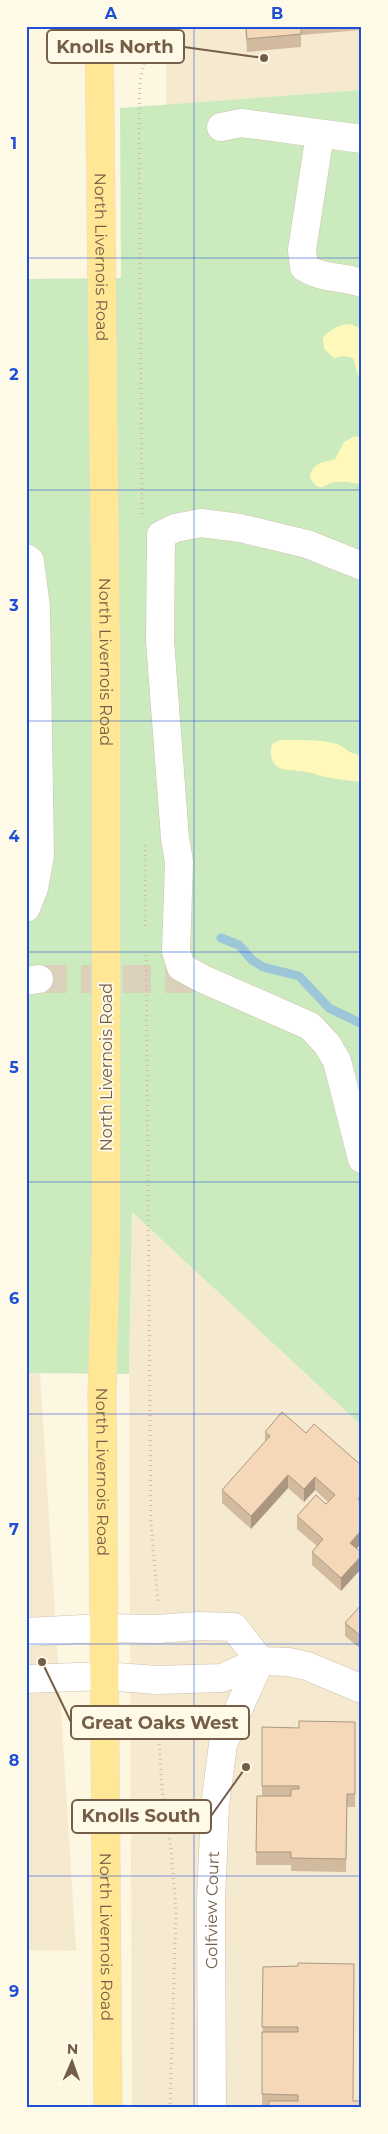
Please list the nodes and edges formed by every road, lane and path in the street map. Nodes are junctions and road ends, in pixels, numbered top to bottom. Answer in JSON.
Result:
{"nodes":[{"id":1,"x":99,"y":26,"type":"edge"},
{"id":2,"x":152,"y":26,"type":"edge"},
{"id":3,"x":221,"y":127,"type":"dead end"},
{"id":4,"x":320,"y":134,"type":"junction"},
{"id":5,"x":362,"y":139,"type":"edge"},
{"id":6,"x":362,"y":283,"type":"edge"},
{"id":7,"x":142,"y":518,"type":"dead end"},
{"id":8,"x":26,"y":558,"type":"edge"},
{"id":9,"x":362,"y":566,"type":"edge"},
{"id":10,"x":145,"y":836,"type":"dead end"},
{"id":11,"x":29,"y":892,"type":"edge"},
{"id":12,"x":146,"y":936,"type":"dead end"},
{"id":13,"x":146,"y":946,"type":"dead end"},
{"id":14,"x":362,"y":1159,"type":"edge"},
{"id":15,"x":103,"y":1628,"type":"junction"},
{"id":16,"x":157,"y":1630,"type":"junction"},
{"id":17,"x":26,"y":1632,"type":"edge"},
{"id":18,"x":260,"y":1661,"type":"junction"},
{"id":19,"x":103,"y":1676,"type":"junction"},
{"id":20,"x":26,"y":1679,"type":"edge"},
{"id":21,"x":157,"y":1680,"type":"junction"},
{"id":22,"x":362,"y":1688,"type":"edge"},
{"id":23,"x":108,"y":2108,"type":"edge"},
{"id":24,"x":170,"y":2108,"type":"edge"},
{"id":25,"x":212,"y":2108,"type":"edge"}],
"edges":[{"from":1,"to":15,"type":"main road","name":"North Livernois Road"},
{"from":2,"to":7,"type":"path"},
{"from":3,"to":4,"type":"street"},
{"from":4,"to":5,"type":"street"},
{"from":4,"to":6,"type":"street"},
{"from":8,"to":11,"type":"street"},
{"from":9,"to":14,"type":"street"},
{"from":10,"to":12,"type":"path"},
{"from":13,"to":16,"type":"path"},
{"from":15,"to":16,"type":"street"},
{"from":15,"to":17,"type":"street"},
{"from":15,"to":19,"type":"main road","name":"North Livernois Road"},
{"from":16,"to":18,"type":"street"},
{"from":18,"to":21,"type":"street"},
{"from":18,"to":22,"type":"street"},
{"from":18,"to":25,"type":"street","name":"Golfview Court"},
{"from":19,"to":20,"type":"street"},
{"from":19,"to":21,"type":"street"},
{"from":19,"to":23,"type":"main road","name":"North Livernois Road"},
{"from":21,"to":24,"type":"path"}]}
